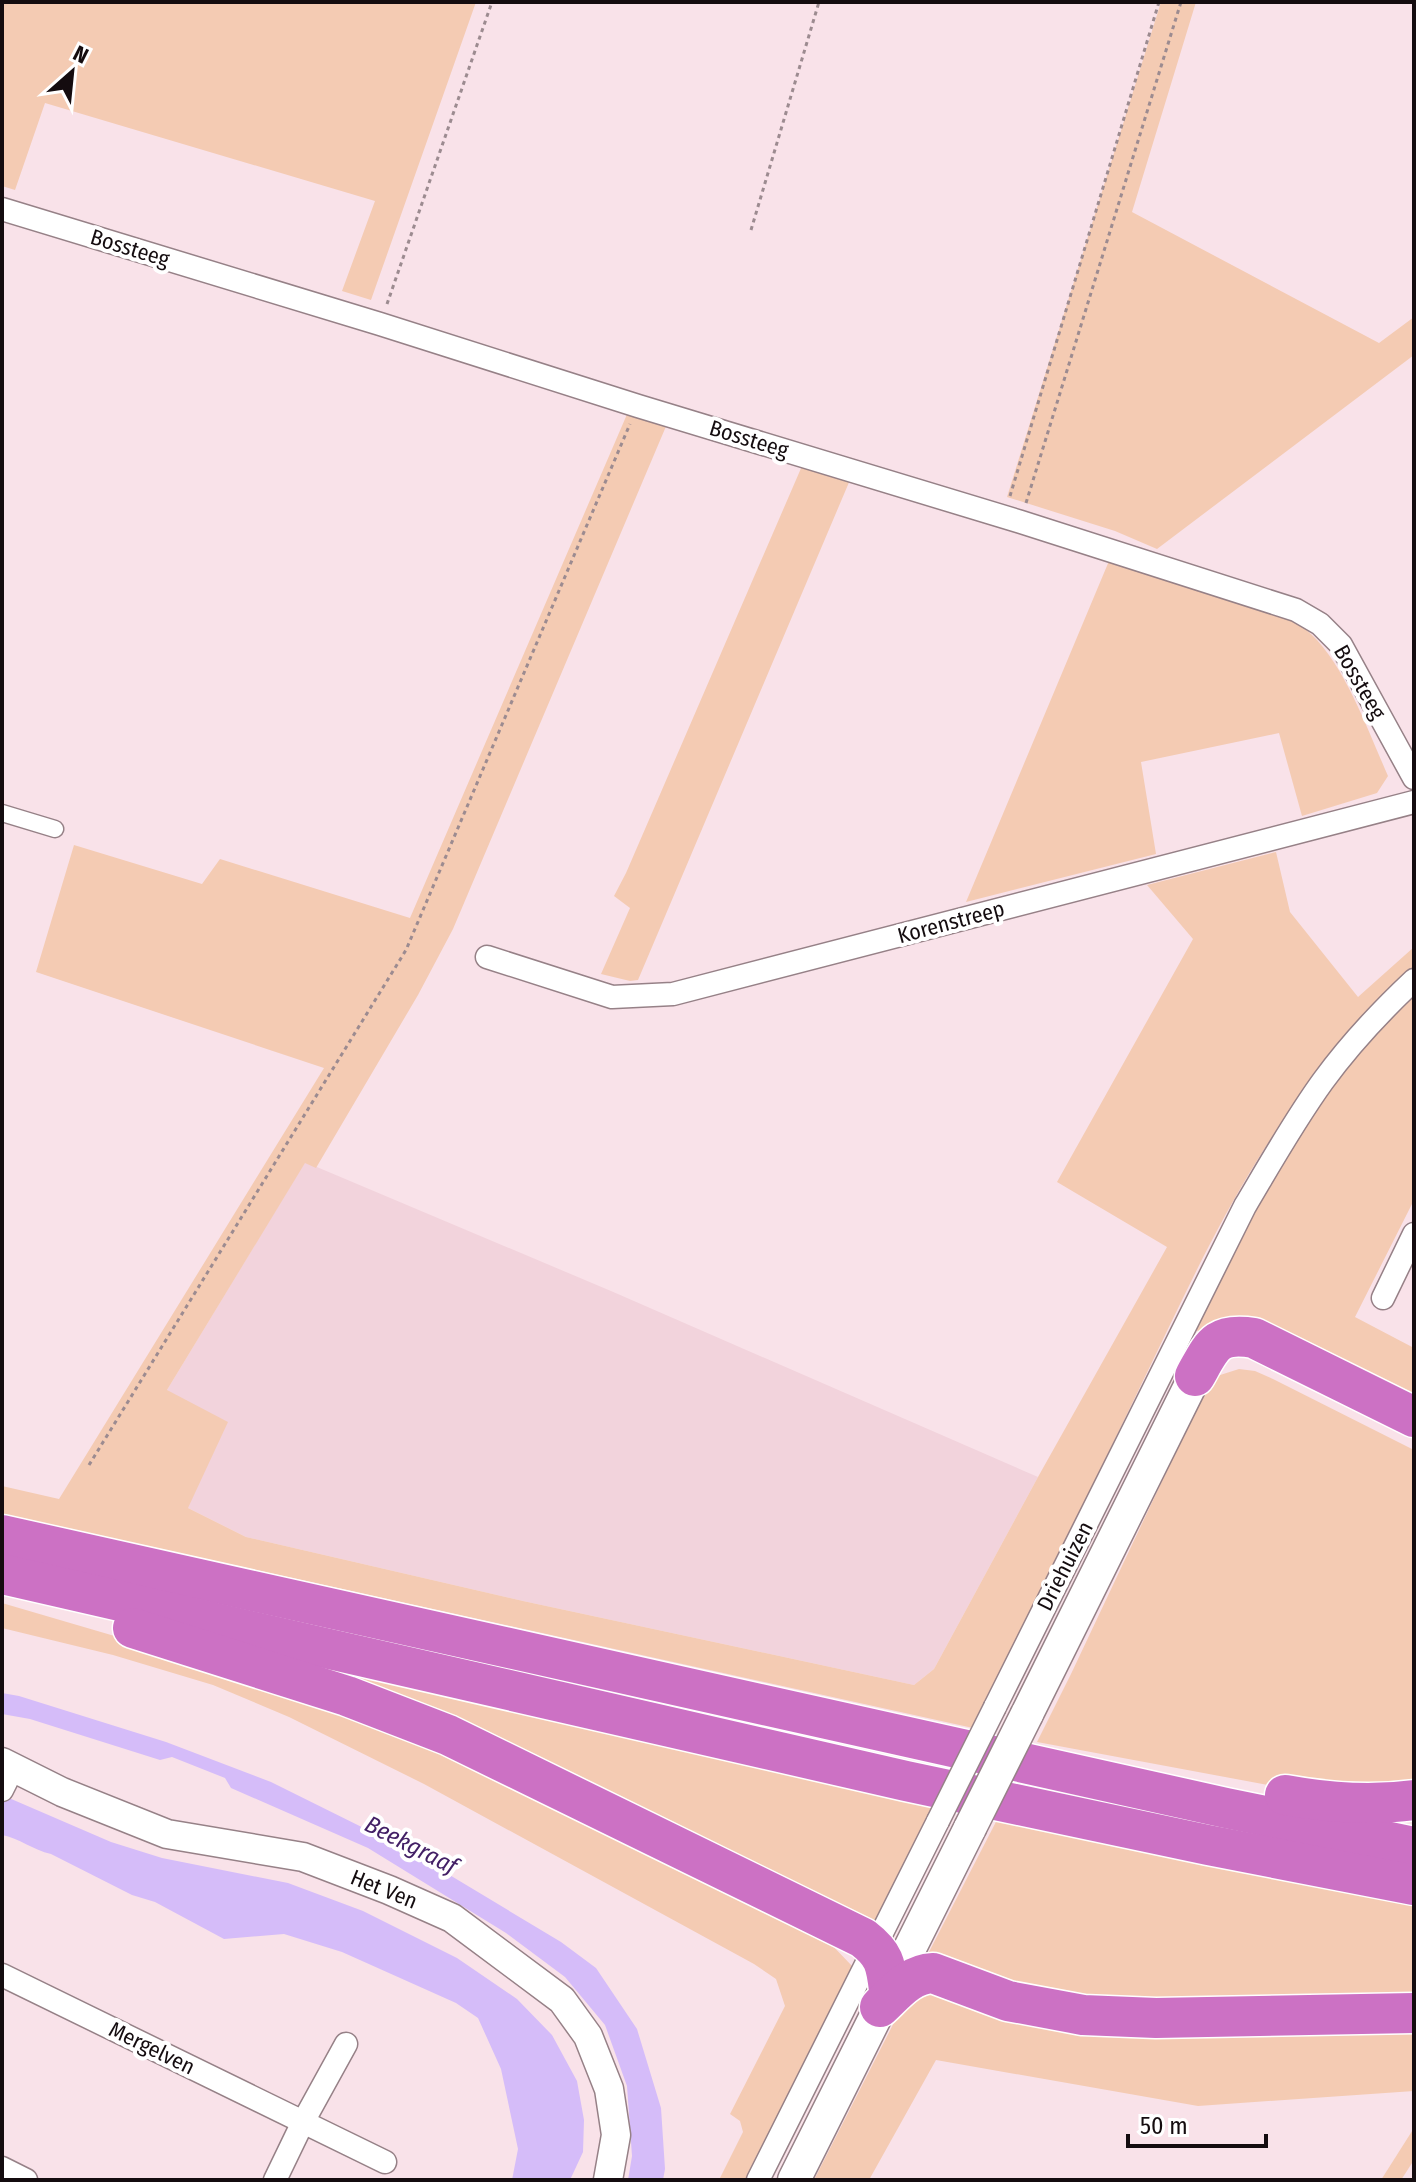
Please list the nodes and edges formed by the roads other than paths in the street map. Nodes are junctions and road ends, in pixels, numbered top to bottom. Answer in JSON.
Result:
{"nodes":[{"id":1,"x":2,"y":209,"type":"edge"},
{"id":2,"x":1414,"y":778,"type":"edge"},
{"id":3,"x":1414,"y":802,"type":"edge"},
{"id":4,"x":2,"y":813,"type":"edge"},
{"id":5,"x":55,"y":829,"type":"dead end"},
{"id":6,"x":487,"y":957,"type":"dead end"},
{"id":7,"x":1414,"y":980,"type":"edge"},
{"id":8,"x":1414,"y":1234,"type":"edge"},
{"id":9,"x":1383,"y":1298,"type":"dead end"},
{"id":10,"x":1195,"y":1376,"type":"junction"},
{"id":11,"x":1414,"y":1417,"type":"edge"},
{"id":12,"x":1414,"y":1444,"type":"edge"},
{"id":13,"x":2,"y":1535,"type":"edge"},
{"id":14,"x":3,"y":1574,"type":"edge"},
{"id":15,"x":941,"y":1744,"type":"junction"},
{"id":16,"x":5,"y":1776,"type":"edge"},
{"id":17,"x":1414,"y":1800,"type":"edge"},
{"id":18,"x":1414,"y":1847,"type":"edge"},
{"id":19,"x":1414,"y":1885,"type":"edge"},
{"id":20,"x":874,"y":1946,"type":"junction"},
{"id":21,"x":2,"y":1975,"type":"edge"},
{"id":22,"x":884,"y":1998,"type":"junction"},
{"id":23,"x":1414,"y":2013,"type":"edge"},
{"id":24,"x":346,"y":2044,"type":"dead end"},
{"id":25,"x":303,"y":2122,"type":"junction"},
{"id":26,"x":385,"y":2162,"type":"dead end"},
{"id":27,"x":2,"y":2168,"type":"edge"},
{"id":28,"x":26,"y":2180,"type":"edge"},
{"id":29,"x":275,"y":2180,"type":"edge"},
{"id":30,"x":608,"y":2180,"type":"edge"},
{"id":31,"x":758,"y":2180,"type":"edge"},
{"id":32,"x":794,"y":2180,"type":"edge"}],
"edges":[{"from":1,"to":2,"type":"street","name":"Bossteeg"},
{"from":3,"to":6,"type":"street","name":"Korenstreep"},
{"from":4,"to":5,"type":"street"},
{"from":7,"to":20,"type":"street","name":"Driehuizen","bridge":true},
{"from":8,"to":9,"type":"street"},
{"from":10,"to":11,"type":"highway"},
{"from":10,"to":12,"type":"highway"},
{"from":10,"to":22,"type":"main road","name":"Driehuizen","bridge":true},
{"from":13,"to":15,"type":"highway"},
{"from":14,"to":19,"type":"highway"},
{"from":14,"to":20,"type":"highway"},
{"from":15,"to":17,"type":"highway"},
{"from":15,"to":18,"type":"highway"},
{"from":16,"to":30,"type":"street","name":"Het Ven"},
{"from":20,"to":22,"type":"highway"},
{"from":20,"to":31,"type":"street","name":"Driehuizen"},
{"from":21,"to":25,"type":"street","name":"Mergelven"},
{"from":22,"to":23,"type":"highway"},
{"from":22,"to":32,"type":"main road","name":"Driehuizen"},
{"from":24,"to":25,"type":"street"},
{"from":25,"to":26,"type":"street","name":"Mergelven"},
{"from":25,"to":29,"type":"street"},
{"from":27,"to":28,"type":"street"}]}
